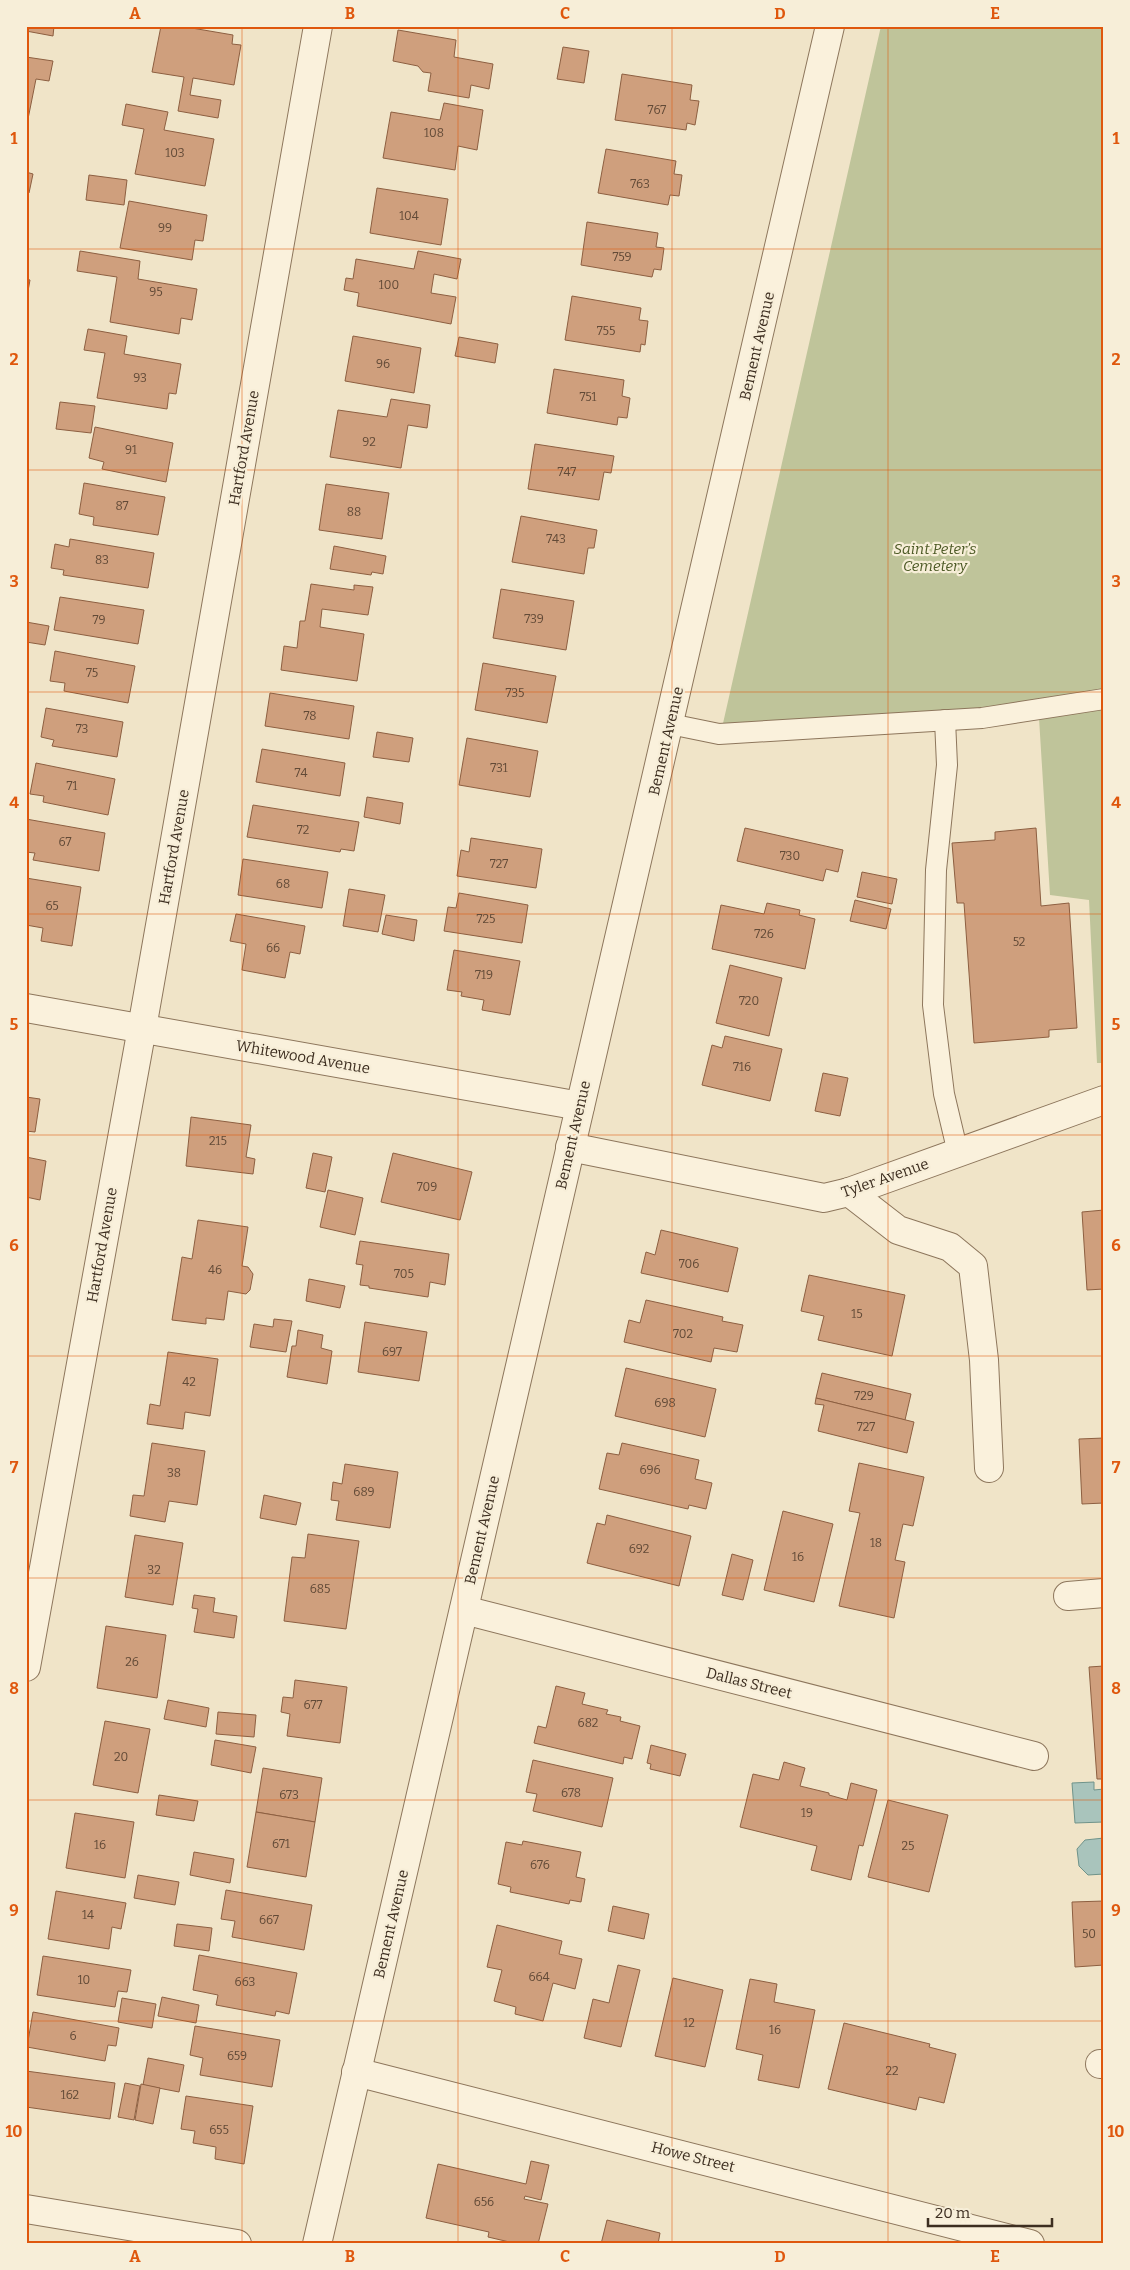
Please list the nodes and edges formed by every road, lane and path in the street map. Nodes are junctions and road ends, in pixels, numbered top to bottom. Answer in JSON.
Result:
{"nodes":[{"id":1,"x":318,"y":26,"type":"edge"},
{"id":2,"x":830,"y":26,"type":"edge"},
{"id":3,"x":1104,"y":699,"type":"edge"},
{"id":4,"x":945,"y":720,"type":"junction"},
{"id":5,"x":670,"y":724,"type":"junction"},
{"id":6,"x":26,"y":1008,"type":"edge"},
{"id":7,"x":142,"y":1028,"type":"junction"},
{"id":8,"x":1104,"y":1100,"type":"edge"},
{"id":9,"x":580,"y":1106,"type":"junction"},
{"id":10,"x":570,"y":1147,"type":"junction"},
{"id":11,"x":958,"y":1153,"type":"junction"},
{"id":12,"x":849,"y":1192,"type":"junction"},
{"id":13,"x":989,"y":1468,"type":"dead end"},
{"id":14,"x":1104,"y":1593,"type":"edge"},
{"id":15,"x":1068,"y":1596,"type":"dead end"},
{"id":16,"x":464,"y":1610,"type":"junction"},
{"id":17,"x":26,"y":1666,"type":"edge"},
{"id":18,"x":1034,"y":1756,"type":"dead end"},
{"id":19,"x":356,"y":2072,"type":"junction"},
{"id":20,"x":26,"y":2209,"type":"edge"},
{"id":21,"x":237,"y":2244,"type":"edge"},
{"id":22,"x":317,"y":2244,"type":"edge"},
{"id":23,"x":1030,"y":2244,"type":"edge"}],
"edges":[{"from":1,"to":7,"type":"street","name":"Hartford Avenue"},
{"from":2,"to":5,"type":"street","name":"Bement Avenue"},
{"from":3,"to":4,"type":"lane"},
{"from":4,"to":5,"type":"lane"},
{"from":4,"to":11,"type":"lane"},
{"from":5,"to":9,"type":"street","name":"Bement Avenue"},
{"from":6,"to":7,"type":"street","name":"Whitewood Avenue"},
{"from":7,"to":9,"type":"street","name":"Whitewood Avenue"},
{"from":7,"to":17,"type":"street","name":"Hartford Avenue"},
{"from":8,"to":11,"type":"street","name":"Tyler Avenue"},
{"from":9,"to":10,"type":"street","name":"Bement Avenue"},
{"from":10,"to":12,"type":"street","name":"Tyler Avenue"},
{"from":10,"to":16,"type":"street","name":"Bement Avenue"},
{"from":11,"to":12,"type":"street","name":"Tyler Avenue"},
{"from":12,"to":13,"type":"street"},
{"from":14,"to":15,"type":"street"},
{"from":16,"to":18,"type":"street","name":"Dallas Street"},
{"from":16,"to":19,"type":"street","name":"Bement Avenue"},
{"from":19,"to":22,"type":"street","name":"Bement Avenue"},
{"from":19,"to":23,"type":"street","name":"Howe Street"},
{"from":20,"to":21,"type":"street"}]}
